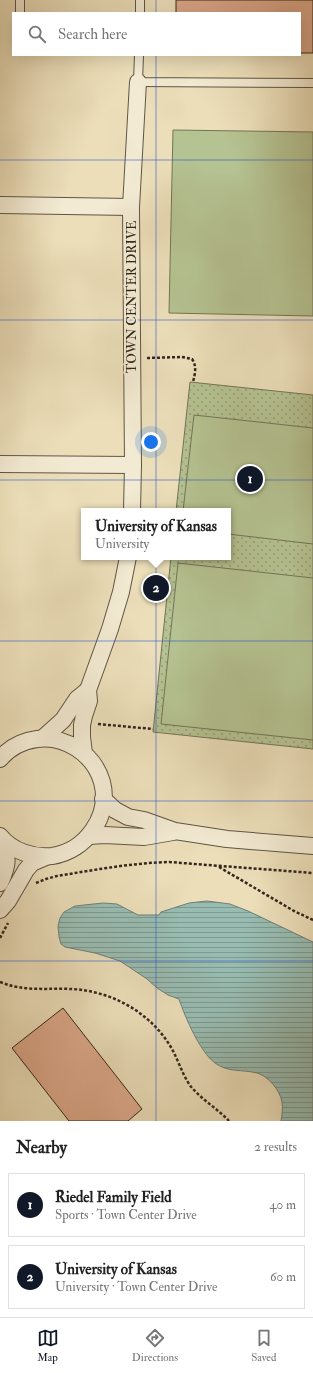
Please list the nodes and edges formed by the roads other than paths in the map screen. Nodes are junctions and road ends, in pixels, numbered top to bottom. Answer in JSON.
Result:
{"nodes":[{"id":1,"x":20,"y":0,"type":"edge"},
{"id":2,"x":140,"y":0,"type":"edge"},
{"id":3,"x":20,"y":12,"type":"edge"},
{"id":4,"x":140,"y":12,"type":"edge"},
{"id":5,"x":139,"y":56,"type":"edge"},
{"id":6,"x":138,"y":82,"type":"junction"},
{"id":7,"x":313,"y":83,"type":"edge"},
{"id":8,"x":0,"y":205,"type":"edge"},
{"id":9,"x":132,"y":206,"type":"junction"},
{"id":10,"x":0,"y":464,"type":"edge"},
{"id":11,"x":133,"y":465,"type":"junction"},
{"id":12,"x":132,"y":508,"type":"edge"},
{"id":13,"x":127,"y":560,"type":"edge"},
{"id":14,"x":88,"y":690,"type":"junction"},
{"id":15,"x":42,"y":738,"type":"junction"},
{"id":16,"x":7,"y":746,"type":"edge"},
{"id":17,"x":84,"y":754,"type":"junction"},
{"id":18,"x":0,"y":759,"type":"edge"},
{"id":19,"x":104,"y":799,"type":"junction"},
{"id":20,"x":175,"y":831,"type":"junction"},
{"id":21,"x":89,"y":836,"type":"junction"},
{"id":22,"x":1,"y":837,"type":"edge"},
{"id":23,"x":313,"y":846,"type":"edge"},
{"id":24,"x":46,"y":857,"type":"junction"},
{"id":25,"x":0,"y":883,"type":"edge"},
{"id":26,"x":0,"y":910,"type":"edge"}],
"edges":[{"from":1,"to":3,"type":"lane"},
{"from":2,"to":4,"type":"lane"},
{"from":5,"to":6,"type":"lane"},
{"from":6,"to":7,"type":"lane"},
{"from":6,"to":9,"type":"street","name":"TOWN CENTER DRIVE"},
{"from":8,"to":9,"type":"street"},
{"from":9,"to":11,"type":"street","name":"TOWN CENTER DRIVE"},
{"from":10,"to":11,"type":"street"},
{"from":11,"to":12,"type":"street","name":"TOWN CENTER DRIVE"},
{"from":13,"to":14,"type":"street"},
{"from":14,"to":15,"type":"street"},
{"from":14,"to":17,"type":"street"},
{"from":15,"to":16,"type":"street"},
{"from":15,"to":17,"type":"street"},
{"from":16,"to":18,"type":"street"},
{"from":17,"to":19,"type":"street"},
{"from":19,"to":20,"type":"street"},
{"from":19,"to":21,"type":"street"},
{"from":20,"to":21,"type":"street"},
{"from":20,"to":23,"type":"street"},
{"from":21,"to":24,"type":"street"},
{"from":22,"to":24,"type":"street"},
{"from":22,"to":25,"type":"street"},
{"from":24,"to":26,"type":"street"}]}
